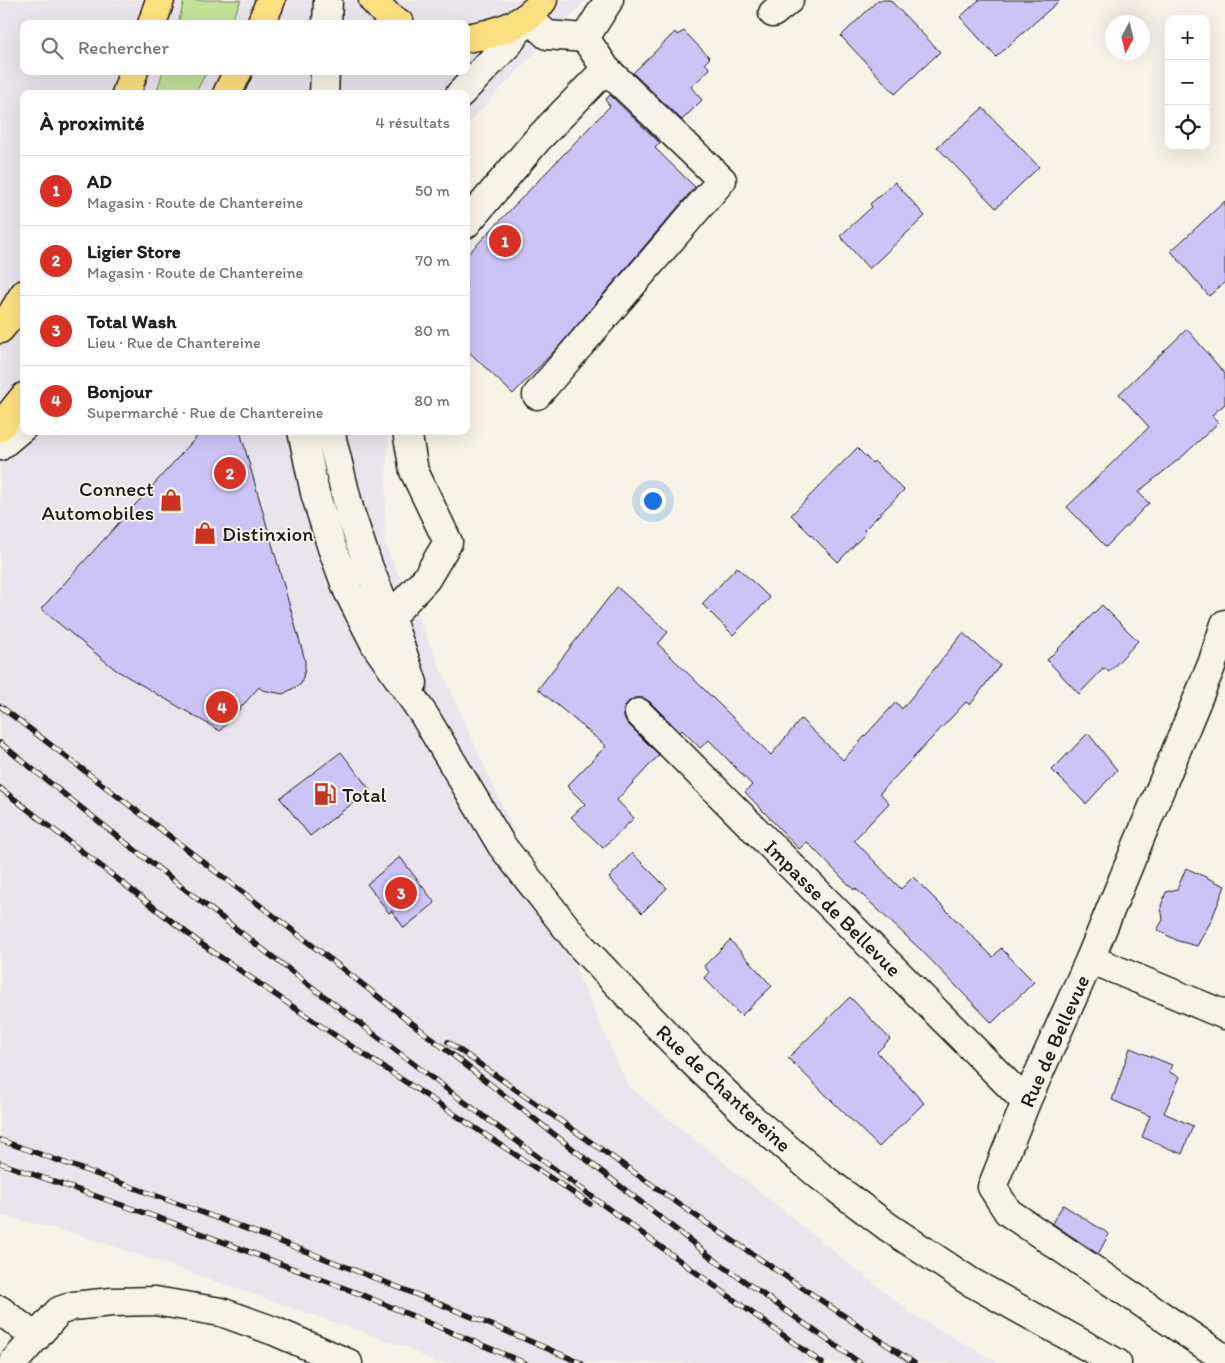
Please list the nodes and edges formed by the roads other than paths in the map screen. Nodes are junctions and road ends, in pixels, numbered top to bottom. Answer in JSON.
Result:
{"nodes":[{"id":1,"x":160,"y":0,"type":"edge"},
{"id":2,"x":271,"y":0,"type":"edge"},
{"id":3,"x":328,"y":0,"type":"edge"},
{"id":4,"x":373,"y":0,"type":"edge"},
{"id":5,"x":608,"y":0,"type":"edge"},
{"id":6,"x":535,"y":8,"type":"edge"},
{"id":7,"x":153,"y":20,"type":"edge"},
{"id":8,"x":263,"y":20,"type":"edge"},
{"id":9,"x":327,"y":20,"type":"edge"},
{"id":10,"x":394,"y":20,"type":"edge"},
{"id":11,"x":470,"y":37,"type":"edge"},
{"id":12,"x":585,"y":38,"type":"junction"},
{"id":13,"x":606,"y":69,"type":"junction"},
{"id":14,"x":133,"y":75,"type":"edge"},
{"id":15,"x":236,"y":75,"type":"edge"},
{"id":16,"x":325,"y":75,"type":"edge"},
{"id":17,"x":127,"y":90,"type":"edge"},
{"id":18,"x":229,"y":90,"type":"edge"},
{"id":19,"x":324,"y":90,"type":"edge"},
{"id":20,"x":464,"y":90,"type":"edge"},
{"id":21,"x":470,"y":219,"type":"edge"},
{"id":22,"x":20,"y":301,"type":"edge"},
{"id":23,"x":0,"y":329,"type":"edge"},
{"id":24,"x":537,"y":395,"type":"dead end"},
{"id":25,"x":20,"y":402,"type":"edge"},
{"id":26,"x":0,"y":427,"type":"edge"},
{"id":27,"x":20,"y":429,"type":"edge"},
{"id":28,"x":303,"y":435,"type":"edge"},
{"id":29,"x":331,"y":435,"type":"edge"},
{"id":30,"x":408,"y":435,"type":"edge"},
{"id":31,"x":0,"y":446,"type":"edge"},
{"id":32,"x":377,"y":620,"type":"junction"},
{"id":33,"x":1225,"y":624,"type":"edge"},
{"id":34,"x":640,"y":713,"type":"dead end"},
{"id":35,"x":1090,"y":959,"type":"junction"},
{"id":36,"x":1225,"y":1015,"type":"edge"},
{"id":37,"x":1026,"y":1102,"type":"junction"},
{"id":38,"x":0,"y":1310,"type":"edge"},
{"id":39,"x":36,"y":1338,"type":"junction"},
{"id":40,"x":1225,"y":1359,"type":"edge"},
{"id":41,"x":13,"y":1363,"type":"edge"},
{"id":42,"x":348,"y":1363,"type":"edge"},
{"id":43,"x":1117,"y":1363,"type":"edge"}],
"edges":[{"from":1,"to":7,"type":"main road"},
{"from":2,"to":8,"type":"main road"},
{"from":3,"to":9,"type":"street"},
{"from":4,"to":10,"type":"main road"},
{"from":5,"to":12,"type":"street"},
{"from":6,"to":11,"type":"main road"},
{"from":6,"to":12,"type":"street"},
{"from":6,"to":20,"type":"street"},
{"from":12,"to":13,"type":"street"},
{"from":13,"to":21,"type":"street"},
{"from":13,"to":24,"type":"street"},
{"from":14,"to":17,"type":"main road"},
{"from":15,"to":18,"type":"main road"},
{"from":16,"to":19,"type":"street"},
{"from":22,"to":23,"type":"main road"},
{"from":25,"to":26,"type":"main road"},
{"from":27,"to":31,"type":"street"},
{"from":28,"to":32,"type":"street"},
{"from":29,"to":32,"type":"street"},
{"from":30,"to":32,"type":"street"},
{"from":32,"to":43,"type":"street","name":"Rue de Chantereine"},
{"from":33,"to":35,"type":"street","name":"Rue de Bellevue"},
{"from":34,"to":37,"type":"street","name":"Impasse de Bellevue"},
{"from":35,"to":36,"type":"street"},
{"from":35,"to":37,"type":"street","name":"Rue de Bellevue"},
{"from":37,"to":40,"type":"street","name":"Rue de Bellevue"},
{"from":38,"to":39,"type":"street"},
{"from":39,"to":41,"type":"street"},
{"from":39,"to":42,"type":"street"}]}
